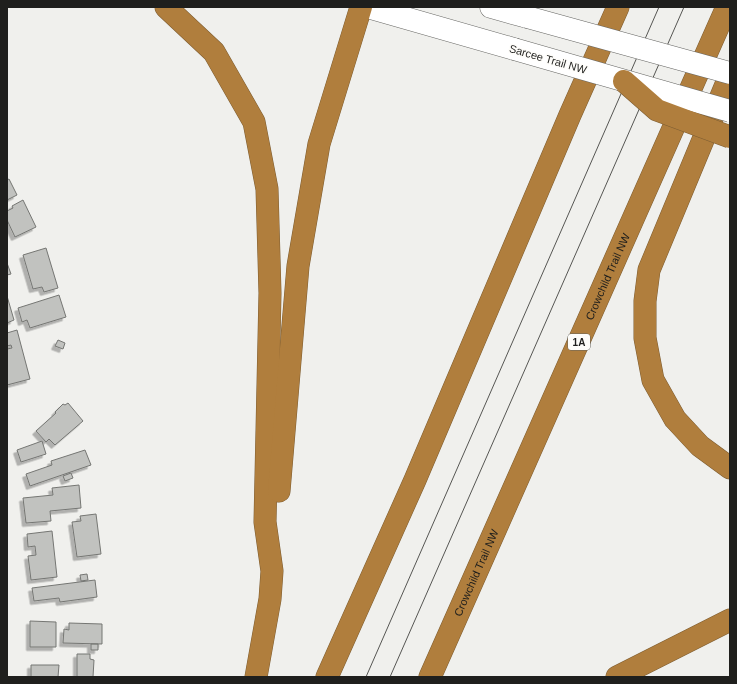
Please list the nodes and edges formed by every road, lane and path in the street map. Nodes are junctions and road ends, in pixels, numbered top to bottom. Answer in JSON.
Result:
{"nodes":[{"id":1,"x":166,"y":7,"type":"edge"},
{"id":2,"x":361,"y":7,"type":"edge"},
{"id":3,"x":367,"y":7,"type":"edge"},
{"id":4,"x":491,"y":7,"type":"edge"},
{"id":5,"x":618,"y":7,"type":"edge"},
{"id":6,"x":727,"y":7,"type":"edge"},
{"id":7,"x":730,"y":74,"type":"edge"},
{"id":8,"x":624,"y":81,"type":"junction"},
{"id":9,"x":730,"y":111,"type":"edge"},
{"id":10,"x":730,"y":137,"type":"edge"},
{"id":11,"x":730,"y":468,"type":"edge"},
{"id":12,"x":272,"y":571,"type":"junction"},
{"id":13,"x":730,"y":620,"type":"edge"},
{"id":14,"x":256,"y":677,"type":"edge"},
{"id":15,"x":327,"y":677,"type":"edge"},
{"id":16,"x":430,"y":677,"type":"edge"},
{"id":17,"x":617,"y":677,"type":"edge"}],
"edges":[{"from":1,"to":12,"type":"highway"},
{"from":2,"to":12,"type":"highway"},
{"from":3,"to":8,"type":"main road","name":"Sarcee Trail NW","bridge":true},
{"from":4,"to":7,"type":"main road","bridge":true},
{"from":5,"to":15,"type":"highway"},
{"from":6,"to":16,"type":"highway","name":"Crowchild Trail NW","number":"1A"},
{"from":7,"to":11,"type":"highway"},
{"from":8,"to":9,"type":"main road","name":"Sarcee Trail NW","bridge":true},
{"from":8,"to":10,"type":"highway","bridge":true},
{"from":12,"to":14,"type":"highway"},
{"from":13,"to":17,"type":"highway"}]}
